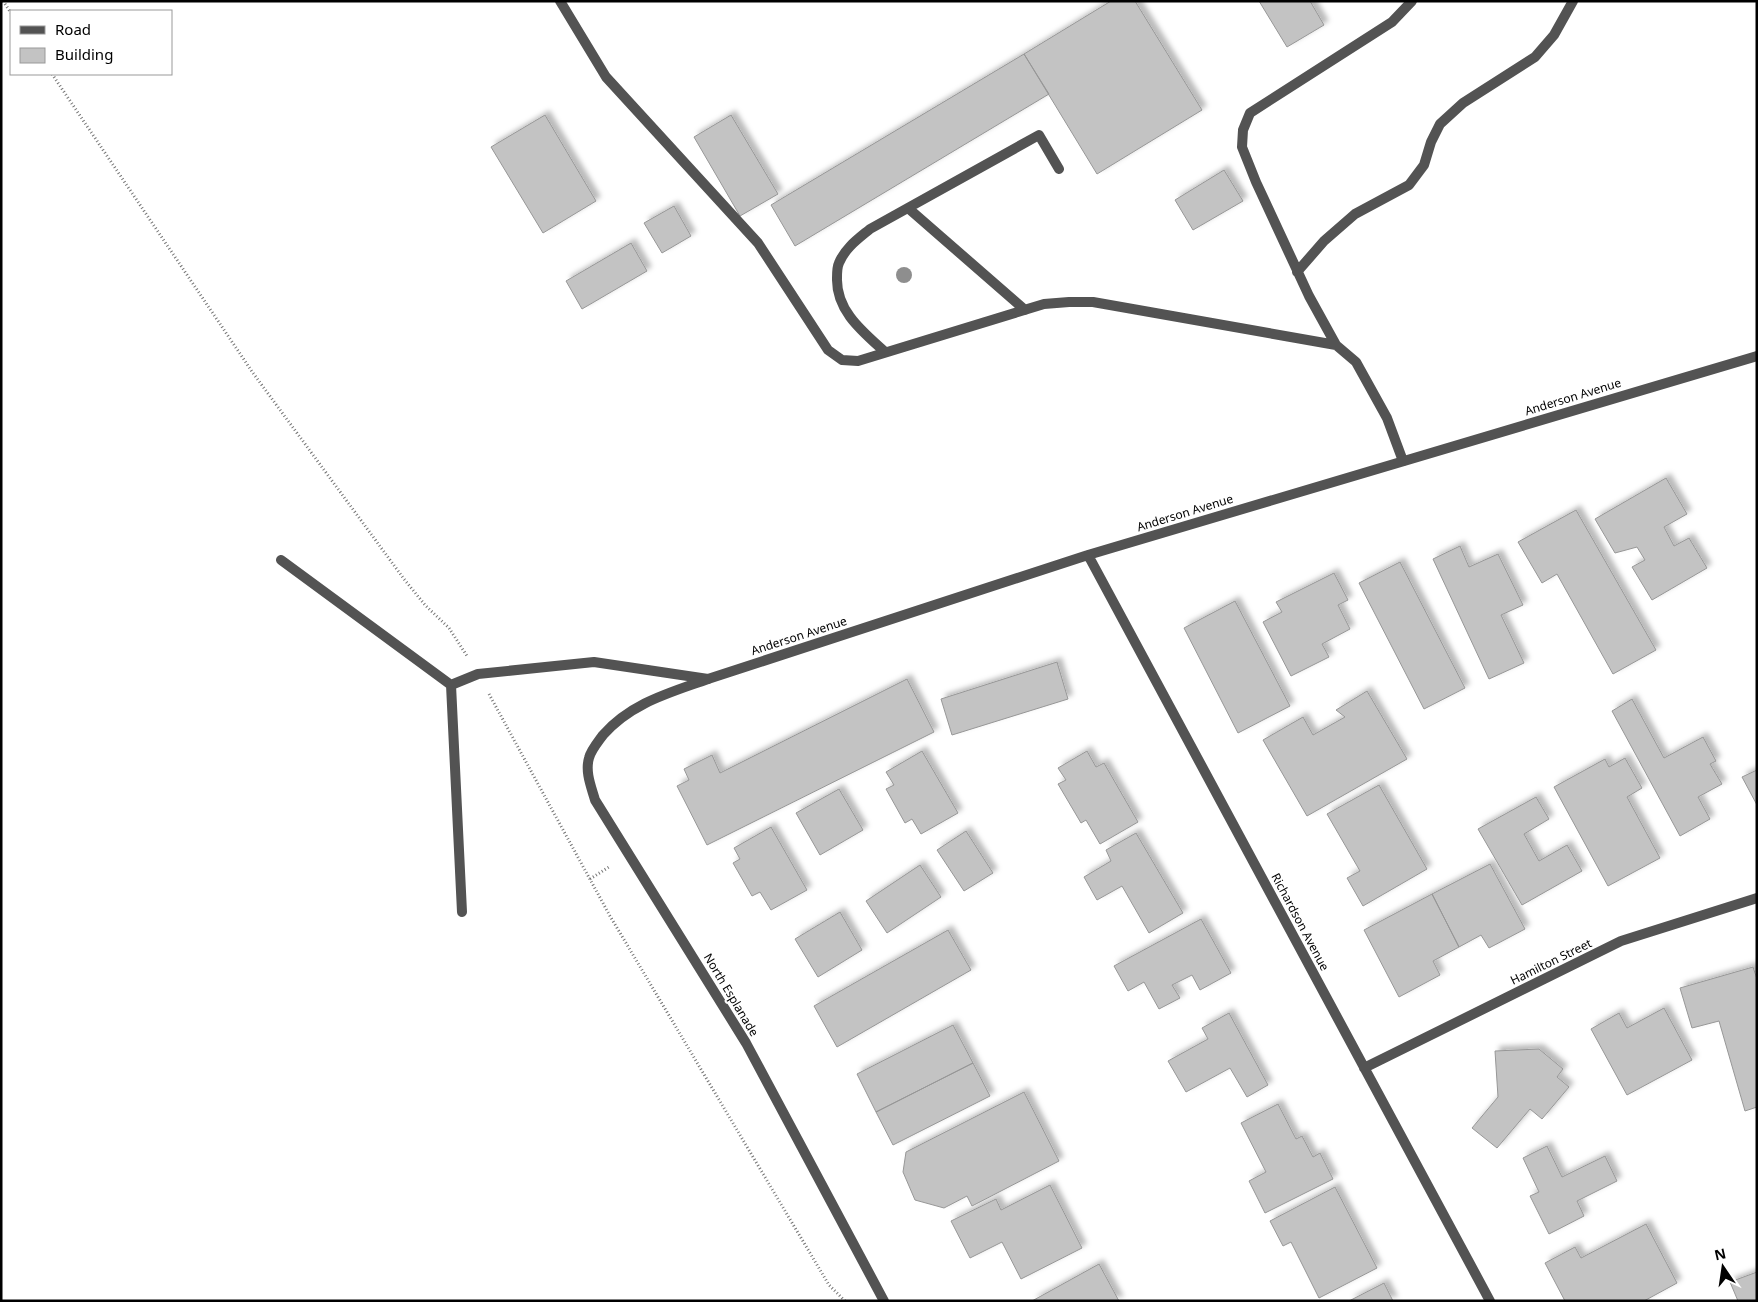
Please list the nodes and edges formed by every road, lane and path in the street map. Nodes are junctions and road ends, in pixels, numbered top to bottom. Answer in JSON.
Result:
{"nodes":[{"id":1,"x":3,"y":1,"type":"edge"},
{"id":2,"x":560,"y":1,"type":"edge"},
{"id":3,"x":1412,"y":1,"type":"edge"},
{"id":4,"x":1573,"y":1,"type":"edge"},
{"id":5,"x":10,"y":12,"type":"edge"},
{"id":6,"x":1059,"y":170,"type":"dead end"},
{"id":7,"x":908,"y":208,"type":"junction"},
{"id":8,"x":1298,"y":272,"type":"junction"},
{"id":9,"x":1025,"y":310,"type":"junction"},
{"id":10,"x":1336,"y":345,"type":"junction"},
{"id":11,"x":885,"y":352,"type":"junction"},
{"id":12,"x":1757,"y":356,"type":"edge"},
{"id":13,"x":1403,"y":461,"type":"junction"},
{"id":14,"x":1088,"y":555,"type":"junction"},
{"id":15,"x":281,"y":560,"type":"dead end"},
{"id":16,"x":708,"y":679,"type":"junction"},
{"id":17,"x":451,"y":685,"type":"junction"},
{"id":18,"x":627,"y":713,"type":"joint"},
{"id":19,"x":609,"y":867,"type":"dead end"},
{"id":20,"x":590,"y":879,"type":"dead end"},
{"id":21,"x":1757,"y":898,"type":"edge"},
{"id":22,"x":462,"y":912,"type":"dead end"},
{"id":23,"x":1364,"y":1068,"type":"junction"},
{"id":24,"x":884,"y":1301,"type":"edge"},
{"id":25,"x":1490,"y":1301,"type":"edge"}],
"edges":[{"from":1,"to":5,"type":"path"},
{"from":2,"to":11,"type":"street"},
{"from":3,"to":8,"type":"street"},
{"from":4,"to":8,"type":"street"},
{"from":6,"to":7,"type":"street"},
{"from":7,"to":9,"type":"street"},
{"from":7,"to":11,"type":"street"},
{"from":8,"to":10,"type":"street"},
{"from":9,"to":10,"type":"street"},
{"from":9,"to":11,"type":"street"},
{"from":10,"to":13,"type":"street"},
{"from":12,"to":13,"type":"street","name":"Anderson Avenue"},
{"from":13,"to":14,"type":"street","name":"Anderson Avenue"},
{"from":14,"to":16,"type":"street","name":"Anderson Avenue"},
{"from":14,"to":23,"type":"street","name":"Richardson Avenue"},
{"from":15,"to":17,"type":"street"},
{"from":16,"to":17,"type":"street"},
{"from":16,"to":18,"type":"street","name":"Anderson Avenue"},
{"from":17,"to":22,"type":"street"},
{"from":18,"to":24,"type":"street","name":"North Esplanade"},
{"from":19,"to":20,"type":"path"},
{"from":21,"to":23,"type":"street","name":"Hamilton Street"},
{"from":23,"to":25,"type":"street","name":"Richardson Avenue"}]}
